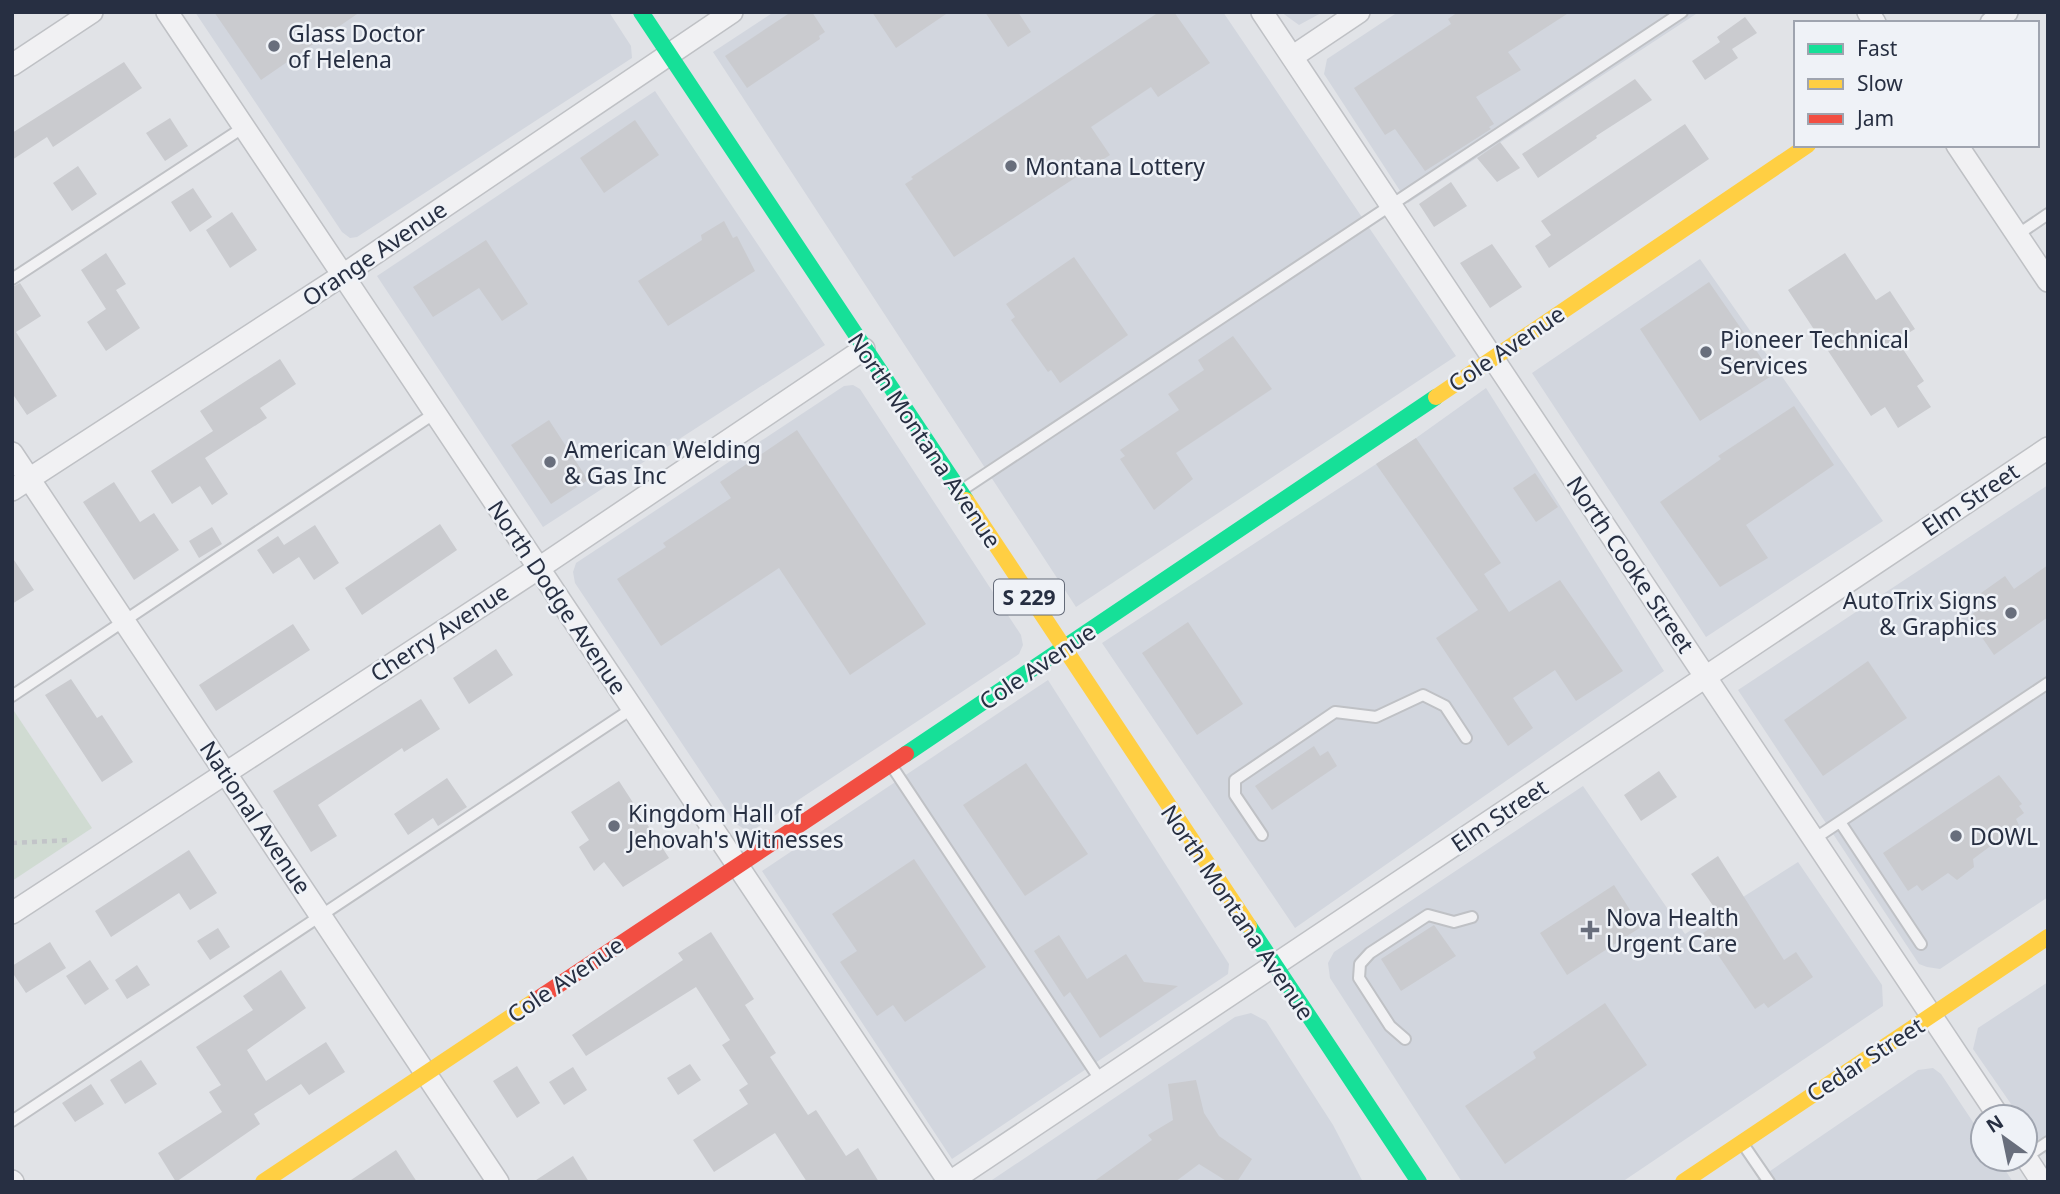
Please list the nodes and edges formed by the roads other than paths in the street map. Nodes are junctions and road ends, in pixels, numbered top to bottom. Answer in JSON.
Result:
{"nodes":[{"id":1,"x":92,"y":12,"type":"edge"},
{"id":2,"x":167,"y":12,"type":"edge"},
{"id":3,"x":641,"y":12,"type":"edge"},
{"id":4,"x":732,"y":12,"type":"edge"},
{"id":5,"x":1262,"y":12,"type":"edge"},
{"id":6,"x":1359,"y":12,"type":"edge"},
{"id":7,"x":1682,"y":12,"type":"edge"},
{"id":8,"x":670,"y":55,"type":"junction"},
{"id":9,"x":1292,"y":57,"type":"junction"},
{"id":10,"x":12,"y":65,"type":"edge"},
{"id":11,"x":244,"y":127,"type":"junction"},
{"id":12,"x":1805,"y":147,"type":"edge"},
{"id":13,"x":1958,"y":147,"type":"edge"},
{"id":14,"x":1391,"y":207,"type":"junction"},
{"id":15,"x":2048,"y":214,"type":"edge"},
{"id":16,"x":2017,"y":235,"type":"junction"},
{"id":17,"x":343,"y":275,"type":"junction"},
{"id":18,"x":12,"y":279,"type":"edge"},
{"id":19,"x":2048,"y":281,"type":"edge"},
{"id":20,"x":864,"y":349,"type":"junction"},
{"id":21,"x":1492,"y":357,"type":"junction"},
{"id":22,"x":435,"y":413,"type":"junction"},
{"id":23,"x":2048,"y":448,"type":"edge"},
{"id":24,"x":12,"y":453,"type":"edge"},
{"id":25,"x":21,"y":485,"type":"edge"},
{"id":26,"x":960,"y":491,"type":"junction"},
{"id":27,"x":539,"y":568,"type":"junction"},
{"id":28,"x":124,"y":621,"type":"junction"},
{"id":29,"x":1062,"y":650,"type":"junction"},
{"id":30,"x":1706,"y":677,"type":"junction"},
{"id":31,"x":2048,"y":683,"type":"edge"},
{"id":32,"x":12,"y":696,"type":"edge"},
{"id":33,"x":633,"y":708,"type":"junction"},
{"id":34,"x":1466,"y":738,"type":"dead end"},
{"id":35,"x":890,"y":763,"type":"junction"},
{"id":36,"x":225,"y":771,"type":"junction"},
{"id":37,"x":1840,"y":822,"type":"junction"},
{"id":38,"x":1262,"y":835,"type":"dead end"},
{"id":39,"x":1814,"y":839,"type":"junction"},
{"id":40,"x":737,"y":864,"type":"junction"},
{"id":41,"x":12,"y":913,"type":"edge"},
{"id":42,"x":321,"y":915,"type":"junction"},
{"id":43,"x":1472,"y":916,"type":"dead end"},
{"id":44,"x":2048,"y":937,"type":"edge"},
{"id":45,"x":1922,"y":944,"type":"dead end"},
{"id":46,"x":1274,"y":966,"type":"junction"},
{"id":47,"x":1931,"y":1015,"type":"junction"},
{"id":48,"x":1405,"y":1039,"type":"dead end"},
{"id":49,"x":425,"y":1073,"type":"junction"},
{"id":50,"x":1101,"y":1082,"type":"junction"},
{"id":51,"x":1990,"y":1103,"type":"edge"},
{"id":52,"x":12,"y":1121,"type":"edge"},
{"id":53,"x":1742,"y":1142,"type":"junction"},
{"id":54,"x":263,"y":1182,"type":"edge"},
{"id":55,"x":498,"y":1182,"type":"edge"},
{"id":56,"x":950,"y":1182,"type":"edge"},
{"id":57,"x":1419,"y":1182,"type":"edge"},
{"id":58,"x":1683,"y":1182,"type":"edge"},
{"id":59,"x":1769,"y":1182,"type":"edge"}],
"edges":[{"from":1,"to":10,"type":"street"},
{"from":2,"to":11,"type":"street","name":"North Dodge Avenue"},
{"from":3,"to":8,"type":"street","name":"North Montana Avenue","number":"S 229"},
{"from":4,"to":8,"type":"street","name":"Orange Avenue"},
{"from":5,"to":9,"type":"street","name":"North Cooke Street"},
{"from":6,"to":9,"type":"street"},
{"from":7,"to":14,"type":"lane"},
{"from":8,"to":17,"type":"street","name":"Orange Avenue"},
{"from":8,"to":20,"type":"street","name":"North Montana Avenue","number":"S 229"},
{"from":9,"to":14,"type":"street","name":"North Cooke Street"},
{"from":11,"to":17,"type":"street","name":"North Dodge Avenue"},
{"from":11,"to":18,"type":"lane"},
{"from":12,"to":21,"type":"street","name":"Cole Avenue"},
{"from":13,"to":16,"type":"street"},
{"from":14,"to":21,"type":"street","name":"North Cooke Street"},
{"from":14,"to":26,"type":"lane"},
{"from":15,"to":16,"type":"lane"},
{"from":16,"to":19,"type":"street"},
{"from":17,"to":22,"type":"street","name":"North Dodge Avenue"},
{"from":17,"to":25,"type":"street","name":"Orange Avenue"},
{"from":20,"to":26,"type":"street","name":"North Montana Avenue","number":"S 229"},
{"from":20,"to":27,"type":"street","name":"Cherry Avenue"},
{"from":21,"to":29,"type":"street","name":"Cole Avenue"},
{"from":21,"to":30,"type":"street","name":"North Cooke Street"},
{"from":22,"to":27,"type":"street","name":"North Dodge Avenue"},
{"from":22,"to":28,"type":"lane"},
{"from":23,"to":30,"type":"street","name":"Elm Street"},
{"from":24,"to":25,"type":"street","name":"National Avenue"},
{"from":25,"to":28,"type":"street","name":"National Avenue"},
{"from":26,"to":29,"type":"street","name":"North Montana Avenue","number":"S 229"},
{"from":27,"to":33,"type":"street","name":"North Dodge Avenue"},
{"from":27,"to":36,"type":"street","name":"Cherry Avenue"},
{"from":28,"to":32,"type":"lane"},
{"from":28,"to":36,"type":"street","name":"National Avenue"},
{"from":29,"to":35,"type":"street","name":"Cole Avenue"},
{"from":29,"to":46,"type":"street","name":"North Montana Avenue","number":"S 229"},
{"from":30,"to":39,"type":"street","name":"North Cooke Street"},
{"from":30,"to":46,"type":"street","name":"Elm Street"},
{"from":31,"to":37,"type":"lane"},
{"from":33,"to":40,"type":"street","name":"North Dodge Avenue"},
{"from":33,"to":42,"type":"lane"},
{"from":34,"to":38,"type":"lane"},
{"from":35,"to":40,"type":"street","name":"Cole Avenue"},
{"from":35,"to":50,"type":"lane"},
{"from":36,"to":41,"type":"street","name":"Cherry Avenue"},
{"from":36,"to":42,"type":"street","name":"National Avenue"},
{"from":37,"to":39,"type":"lane"},
{"from":37,"to":45,"type":"lane"},
{"from":39,"to":47,"type":"street","name":"North Cooke Street"},
{"from":40,"to":49,"type":"street","name":"Cole Avenue"},
{"from":40,"to":56,"type":"street","name":"North Dodge Avenue"},
{"from":42,"to":49,"type":"street","name":"National Avenue"},
{"from":42,"to":52,"type":"lane"},
{"from":43,"to":48,"type":"lane"},
{"from":44,"to":47,"type":"street","name":"Cedar Street"},
{"from":46,"to":50,"type":"street","name":"Elm Street"},
{"from":46,"to":57,"type":"street","name":"North Montana Avenue","number":"S 229"},
{"from":47,"to":51,"type":"street","name":"North Cooke Street"},
{"from":47,"to":53,"type":"street","name":"Cedar Street"},
{"from":49,"to":54,"type":"street","name":"Cole Avenue"},
{"from":49,"to":55,"type":"street","name":"National Avenue"},
{"from":50,"to":56,"type":"street","name":"Elm Street"},
{"from":53,"to":58,"type":"street","name":"Cedar Street"},
{"from":53,"to":59,"type":"lane"}]}
